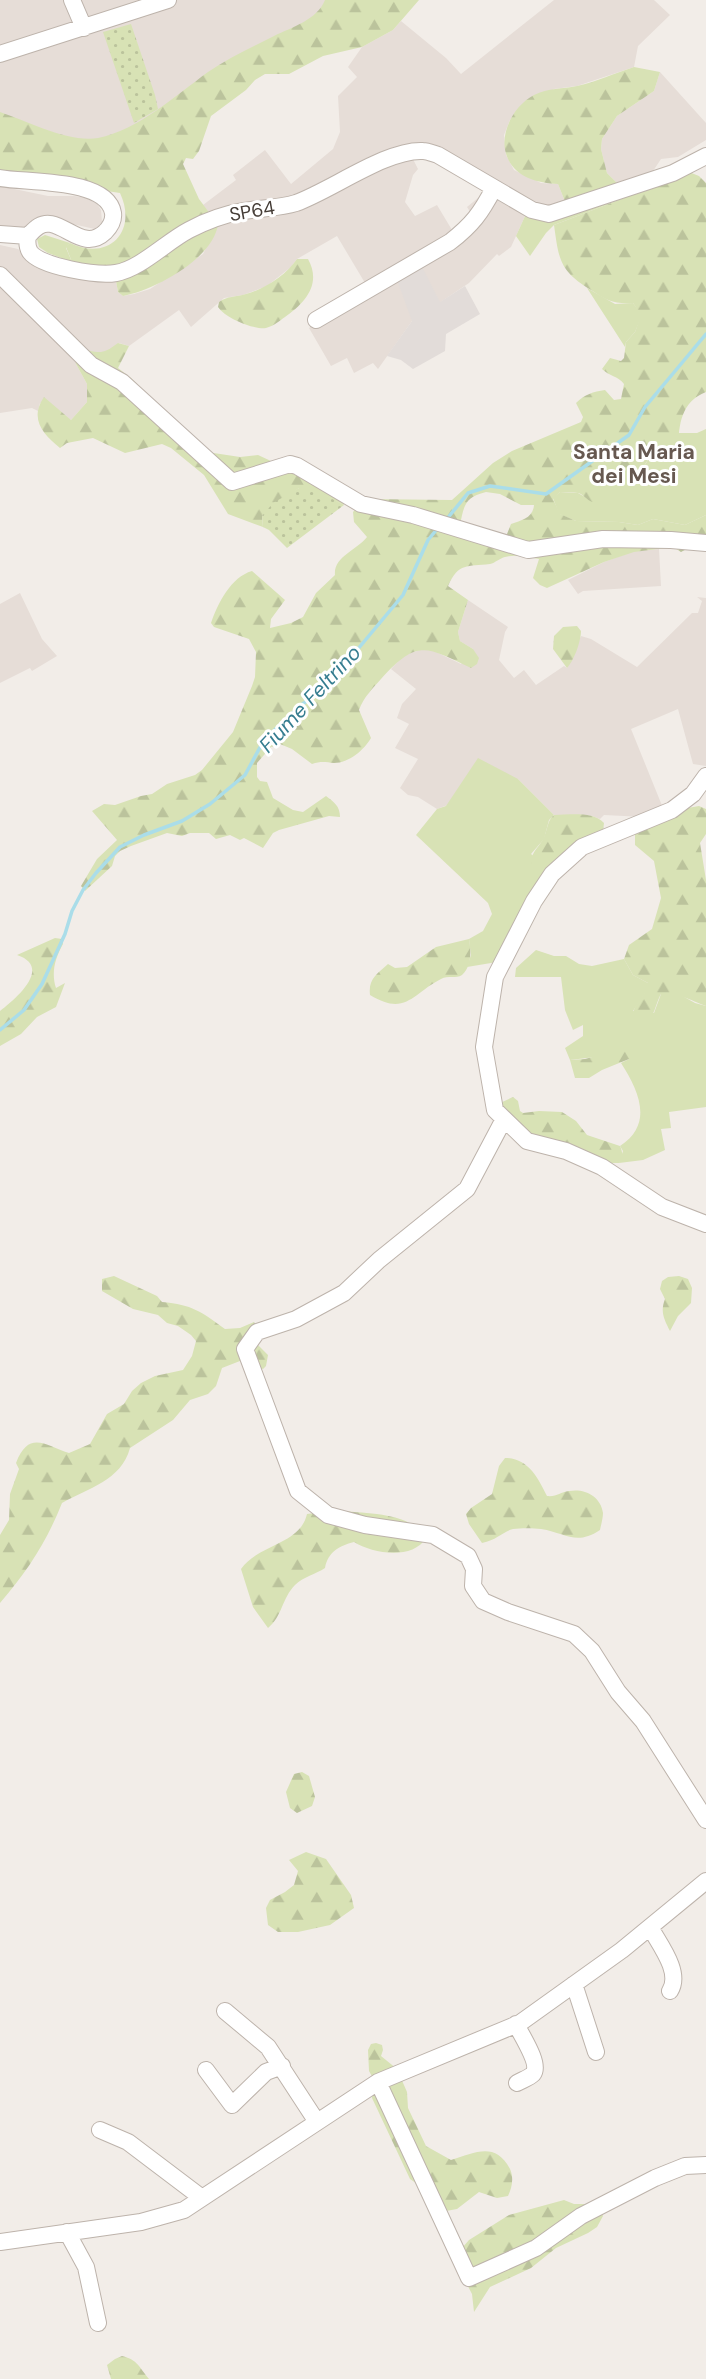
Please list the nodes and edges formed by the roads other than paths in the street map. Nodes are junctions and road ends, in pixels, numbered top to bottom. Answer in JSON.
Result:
{"nodes":[{"id":1,"x":72,"y":0,"type":"edge"},
{"id":2,"x":168,"y":0,"type":"edge"},
{"id":3,"x":84,"y":28,"type":"junction"},
{"id":4,"x":0,"y":54,"type":"edge"},
{"id":5,"x":706,"y":156,"type":"edge"},
{"id":6,"x":0,"y":178,"type":"edge"},
{"id":7,"x":494,"y":188,"type":"junction"},
{"id":8,"x":0,"y":234,"type":"edge"},
{"id":9,"x":27,"y":236,"type":"junction"},
{"id":10,"x":0,"y":275,"type":"edge"},
{"id":11,"x":316,"y":320,"type":"dead end"},
{"id":12,"x":706,"y":543,"type":"edge"},
{"id":13,"x":706,"y":776,"type":"edge"},
{"id":14,"x":504,"y":1119,"type":"junction"},
{"id":15,"x":706,"y":1224,"type":"edge"},
{"id":16,"x":706,"y":1820,"type":"edge"},
{"id":17,"x":706,"y":1881,"type":"edge"},
{"id":18,"x":650,"y":1927,"type":"junction"},
{"id":19,"x":574,"y":1984,"type":"junction"},
{"id":20,"x":670,"y":1991,"type":"dead end"},
{"id":21,"x":225,"y":2011,"type":"dead end"},
{"id":22,"x":516,"y":2024,"type":"junction"},
{"id":23,"x":596,"y":2052,"type":"dead end"},
{"id":24,"x":282,"y":2066,"type":"junction"},
{"id":25,"x":206,"y":2070,"type":"dead end"},
{"id":26,"x":378,"y":2082,"type":"junction"},
{"id":27,"x":517,"y":2083,"type":"dead end"},
{"id":28,"x":317,"y":2122,"type":"junction"},
{"id":29,"x":100,"y":2130,"type":"dead end"},
{"id":30,"x":706,"y":2165,"type":"edge"},
{"id":31,"x":202,"y":2198,"type":"junction"},
{"id":32,"x":67,"y":2232,"type":"junction"},
{"id":33,"x":0,"y":2242,"type":"edge"},
{"id":34,"x":98,"y":2323,"type":"dead end"}],
"edges":[{"from":1,"to":3,"type":"street"},
{"from":2,"to":3,"type":"street"},
{"from":3,"to":4,"type":"street"},
{"from":5,"to":7,"type":"street","name":"SP64"},
{"from":6,"to":9,"type":"street"},
{"from":7,"to":9,"type":"street","name":"SP64"},
{"from":7,"to":11,"type":"street"},
{"from":8,"to":9,"type":"street"},
{"from":10,"to":12,"type":"street"},
{"from":13,"to":14,"type":"street"},
{"from":14,"to":15,"type":"street"},
{"from":14,"to":16,"type":"street"},
{"from":17,"to":18,"type":"street"},
{"from":18,"to":19,"type":"street"},
{"from":18,"to":20,"type":"street"},
{"from":19,"to":22,"type":"street"},
{"from":19,"to":23,"type":"street"},
{"from":21,"to":24,"type":"street"},
{"from":22,"to":26,"type":"street"},
{"from":22,"to":27,"type":"street"},
{"from":24,"to":25,"type":"street"},
{"from":24,"to":28,"type":"street"},
{"from":26,"to":28,"type":"street"},
{"from":26,"to":30,"type":"street"},
{"from":28,"to":31,"type":"street"},
{"from":29,"to":31,"type":"street"},
{"from":31,"to":32,"type":"street"},
{"from":32,"to":33,"type":"street"},
{"from":32,"to":34,"type":"street"}]}
